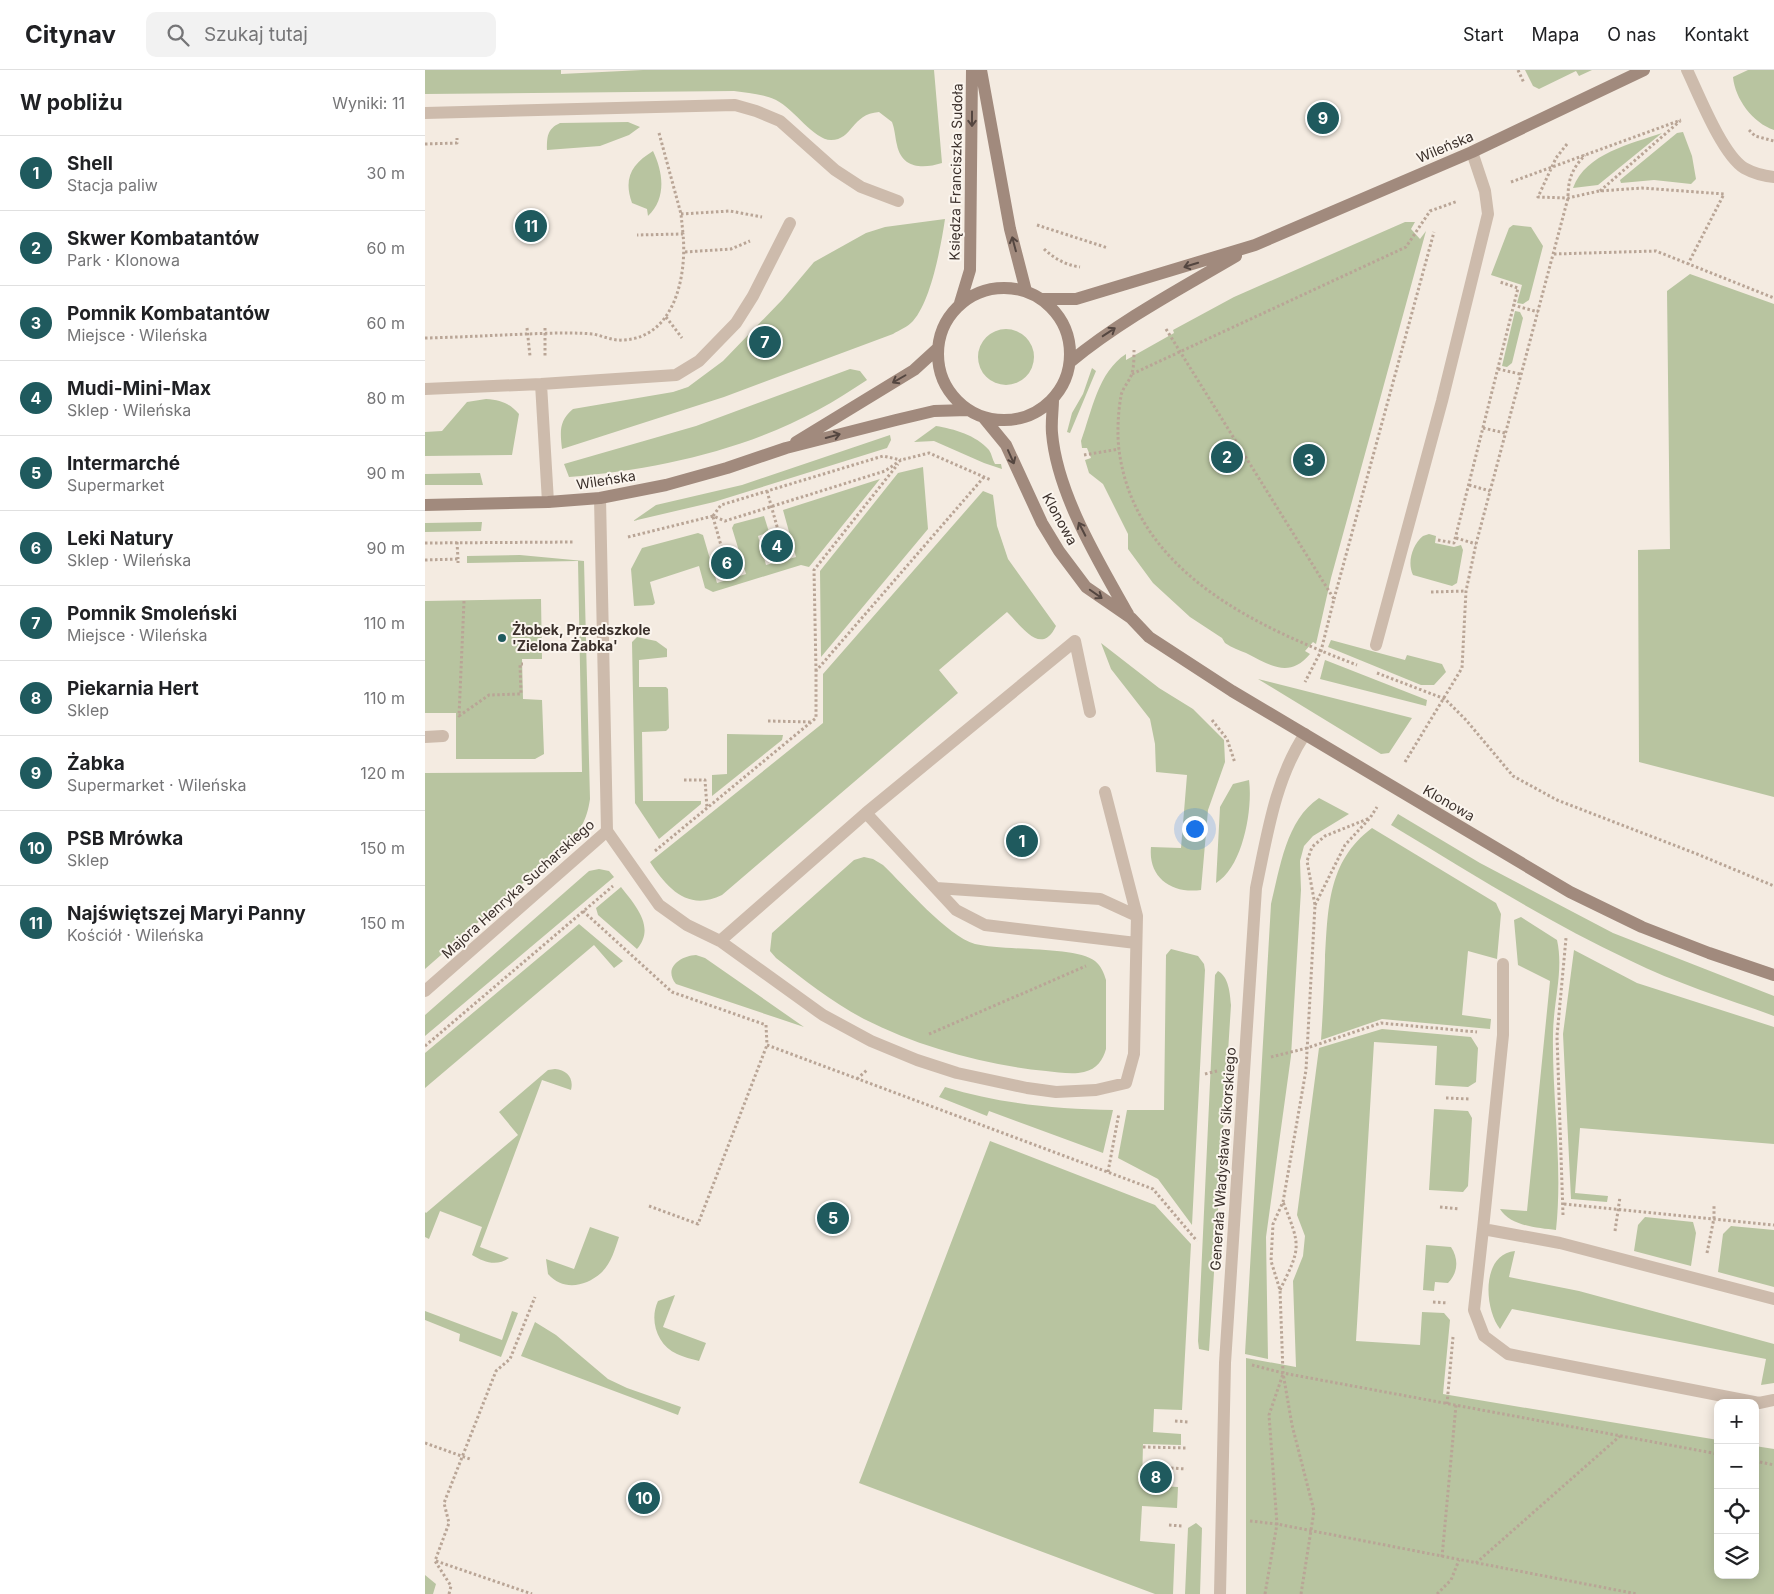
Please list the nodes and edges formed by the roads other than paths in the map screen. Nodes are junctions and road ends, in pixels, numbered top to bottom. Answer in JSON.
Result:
{"nodes":[{"id":1,"x":972,"y":70,"type":"edge"},
{"id":2,"x":981,"y":70,"type":"edge"},
{"id":3,"x":1644,"y":70,"type":"edge"},
{"id":4,"x":1687,"y":70,"type":"edge"},
{"id":5,"x":425,"y":113,"type":"edge"},
{"id":6,"x":1472,"y":152,"type":"junction"},
{"id":7,"x":1774,"y":177,"type":"edge"},
{"id":8,"x":899,"y":201,"type":"dead end"},
{"id":9,"x":790,"y":223,"type":"dead end"},
{"id":10,"x":1255,"y":245,"type":"junction"},
{"id":11,"x":1026,"y":291,"type":"junction"},
{"id":12,"x":1042,"y":299,"type":"junction"},
{"id":13,"x":960,"y":303,"type":"junction"},
{"id":14,"x":937,"y":349,"type":"junction"},
{"id":15,"x":1070,"y":362,"type":"junction"},
{"id":16,"x":541,"y":384,"type":"junction"},
{"id":17,"x":425,"y":389,"type":"edge"},
{"id":18,"x":1053,"y":398,"type":"junction"},
{"id":19,"x":968,"y":410,"type":"junction"},
{"id":20,"x":983,"y":417,"type":"junction"},
{"id":21,"x":786,"y":448,"type":"junction"},
{"id":22,"x":600,"y":498,"type":"junction"},
{"id":23,"x":548,"y":502,"type":"junction"},
{"id":24,"x":425,"y":505,"type":"edge"},
{"id":25,"x":1131,"y":618,"type":"junction"},
{"id":26,"x":1375,"y":645,"type":"dead end"},
{"id":27,"x":1090,"y":712,"type":"dead end"},
{"id":28,"x":1305,"y":734,"type":"junction"},
{"id":29,"x":443,"y":736,"type":"dead end"},
{"id":30,"x":425,"y":737,"type":"edge"},
{"id":31,"x":1105,"y":792,"type":"dead end"},
{"id":32,"x":866,"y":813,"type":"junction"},
{"id":33,"x":607,"y":831,"type":"junction"},
{"id":34,"x":936,"y":888,"type":"junction"},
{"id":35,"x":1137,"y":916,"type":"junction"},
{"id":36,"x":719,"y":941,"type":"junction"},
{"id":37,"x":1136,"y":943,"type":"junction"},
{"id":38,"x":1503,"y":964,"type":"dead end"},
{"id":39,"x":1774,"y":975,"type":"edge"},
{"id":40,"x":425,"y":991,"type":"edge"},
{"id":41,"x":1483,"y":1229,"type":"junction"},
{"id":42,"x":1774,"y":1299,"type":"edge"},
{"id":43,"x":1774,"y":1400,"type":"edge"},
{"id":44,"x":1220,"y":1594,"type":"edge"}],
"edges":[{"from":1,"to":13,"type":"street","name":"Księdza Franciszka Sudoła","one_way":true},
{"from":11,"to":2,"type":"street","name":"Księdza Franciszka Sudoła","one_way":true},
{"from":3,"to":6,"type":"street","name":"Wileńska"},
{"from":4,"to":7,"type":"street"},
{"from":5,"to":8,"type":"street"},
{"from":6,"to":10,"type":"street","name":"Wileńska"},
{"from":6,"to":26,"type":"street"},
{"from":9,"to":16,"type":"street"},
{"from":10,"to":12,"type":"street","name":"Wileńska","one_way":true},
{"from":15,"to":10,"type":"street","name":"Wileńska","one_way":true},
{"from":11,"to":12,"type":"street"},
{"from":11,"to":13,"type":"street"},
{"from":12,"to":15,"type":"street"},
{"from":13,"to":14,"type":"street"},
{"from":14,"to":19,"type":"street"},
{"from":14,"to":21,"type":"street","name":"Wileńska","one_way":true},
{"from":15,"to":18,"type":"street"},
{"from":16,"to":17,"type":"street"},
{"from":16,"to":23,"type":"street"},
{"from":18,"to":20,"type":"street"},
{"from":25,"to":18,"type":"street","name":"Klonowa","one_way":true},
{"from":19,"to":20,"type":"street"},
{"from":21,"to":19,"type":"street","name":"Wileńska","one_way":true},
{"from":20,"to":25,"type":"street","name":"Klonowa","one_way":true},
{"from":21,"to":22,"type":"street","name":"Wileńska"},
{"from":22,"to":23,"type":"street","name":"Wileńska"},
{"from":22,"to":33,"type":"street","name":"Majora Henryka Sucharskiego"},
{"from":23,"to":24,"type":"street","name":"Wileńska"},
{"from":25,"to":28,"type":"street","name":"Klonowa"},
{"from":27,"to":32,"type":"street"},
{"from":28,"to":39,"type":"street","name":"Klonowa"},
{"from":28,"to":44,"type":"street","name":"Generała Władysława Sikorskiego"},
{"from":29,"to":30,"type":"street"},
{"from":31,"to":35,"type":"street"},
{"from":32,"to":34,"type":"street"},
{"from":32,"to":36,"type":"street"},
{"from":33,"to":36,"type":"street"},
{"from":33,"to":40,"type":"street","name":"Majora Henryka Sucharskiego"},
{"from":34,"to":35,"type":"street"},
{"from":34,"to":37,"type":"street"},
{"from":35,"to":37,"type":"street"},
{"from":36,"to":37,"type":"street"},
{"from":38,"to":41,"type":"street"},
{"from":41,"to":42,"type":"street"},
{"from":41,"to":43,"type":"street"}]}
